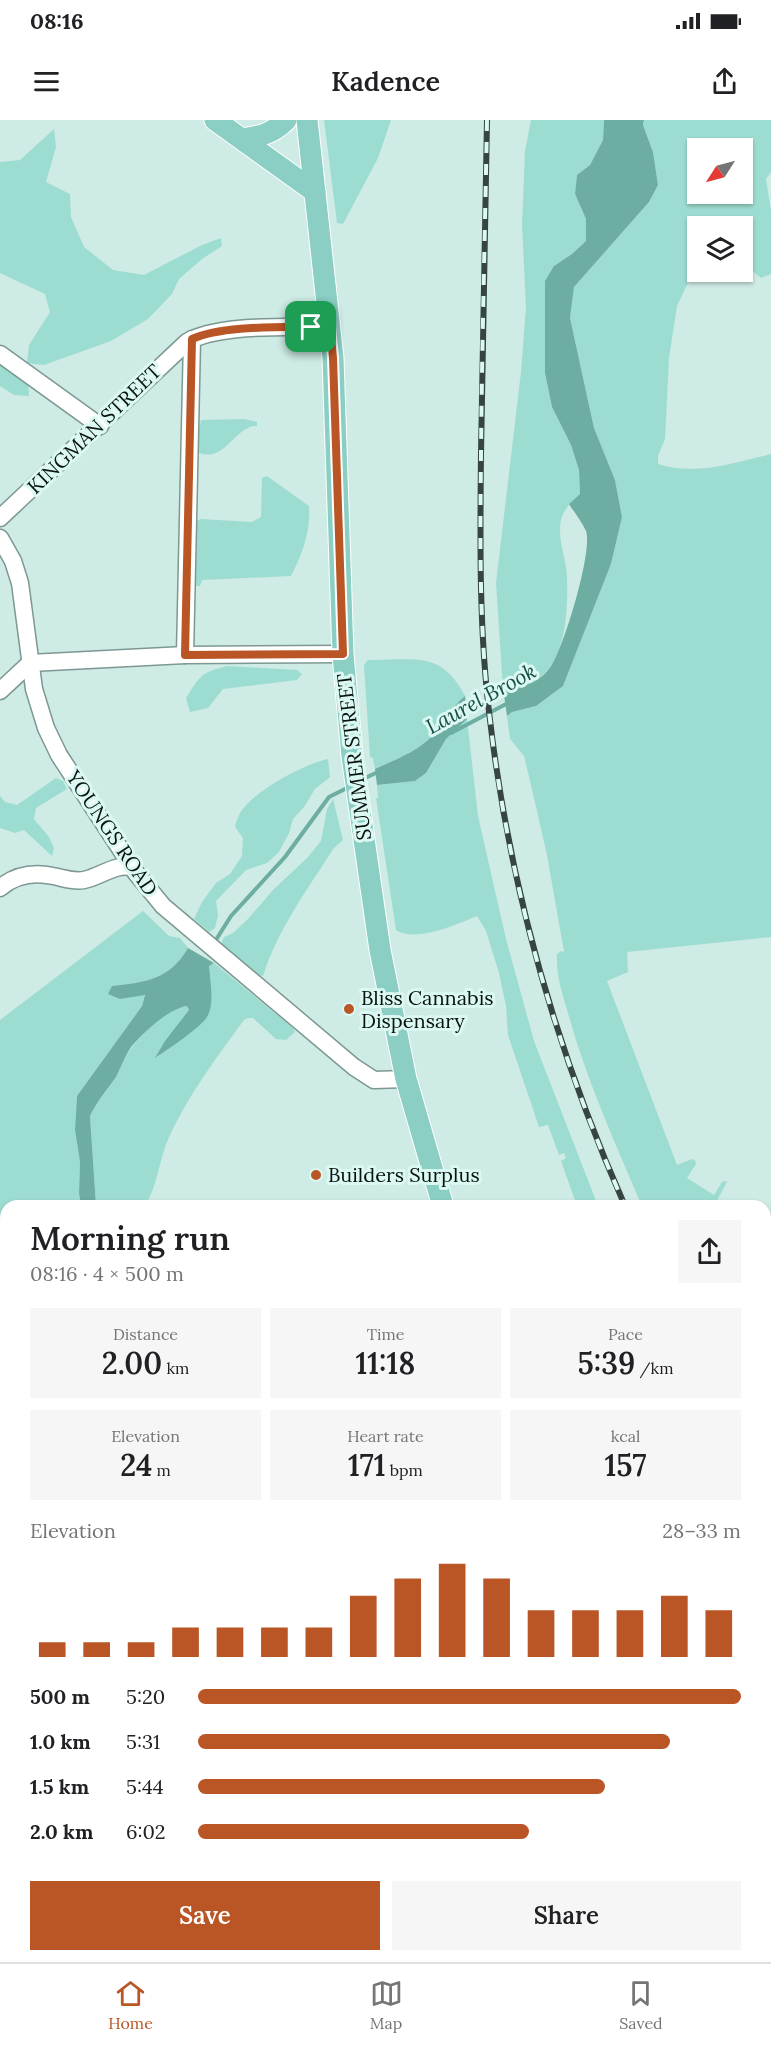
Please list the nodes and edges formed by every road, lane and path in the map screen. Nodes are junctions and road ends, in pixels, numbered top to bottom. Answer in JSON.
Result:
{"nodes":[{"id":1,"x":215,"y":120,"type":"edge"},
{"id":2,"x":286,"y":120,"type":"edge"},
{"id":3,"x":307,"y":120,"type":"edge"},
{"id":4,"x":242,"y":139,"type":"junction"},
{"id":5,"x":315,"y":192,"type":"junction"},
{"id":6,"x":330,"y":326,"type":"junction"},
{"id":7,"x":192,"y":339,"type":"junction"},
{"id":8,"x":0,"y":354,"type":"edge"},
{"id":9,"x":100,"y":426,"type":"junction"},
{"id":10,"x":0,"y":518,"type":"edge"},
{"id":11,"x":0,"y":538,"type":"edge"},
{"id":12,"x":343,"y":654,"type":"junction"},
{"id":13,"x":185,"y":655,"type":"junction"},
{"id":14,"x":30,"y":663,"type":"junction"},
{"id":15,"x":0,"y":691,"type":"edge"},
{"id":16,"x":124,"y":853,"type":"junction"},
{"id":17,"x":133,"y":868,"type":"junction"},
{"id":18,"x":53,"y":876,"type":"junction"},
{"id":19,"x":0,"y":888,"type":"edge"},
{"id":20,"x":406,"y":1079,"type":"junction"},
{"id":21,"x":440,"y":1200,"type":"edge"}],
"edges":[{"from":1,"to":4,"type":"main road"},
{"from":2,"to":4,"type":"main road"},
{"from":3,"to":5,"type":"main road","name":"SUMMER STREET"},
{"from":4,"to":5,"type":"main road"},
{"from":5,"to":6,"type":"main road","name":"SUMMER STREET"},
{"from":6,"to":7,"type":"street","name":"KINGMAN STREET"},
{"from":6,"to":12,"type":"main road","name":"SUMMER STREET"},
{"from":7,"to":9,"type":"street","name":"KINGMAN STREET"},
{"from":7,"to":13,"type":"street"},
{"from":8,"to":9,"type":"street"},
{"from":9,"to":10,"type":"street","name":"KINGMAN STREET"},
{"from":11,"to":14,"type":"street","name":"YOUNGS ROAD"},
{"from":12,"to":13,"type":"street"},
{"from":12,"to":20,"type":"main road","name":"SUMMER STREET"},
{"from":13,"to":14,"type":"street"},
{"from":14,"to":15,"type":"street"},
{"from":14,"to":16,"type":"street","name":"YOUNGS ROAD"},
{"from":16,"to":17,"type":"street","name":"YOUNGS ROAD"},
{"from":16,"to":18,"type":"street"},
{"from":17,"to":18,"type":"street"},
{"from":17,"to":20,"type":"street","name":"YOUNGS ROAD"},
{"from":18,"to":19,"type":"street"},
{"from":20,"to":21,"type":"main road","name":"SUMMER STREET"}]}
